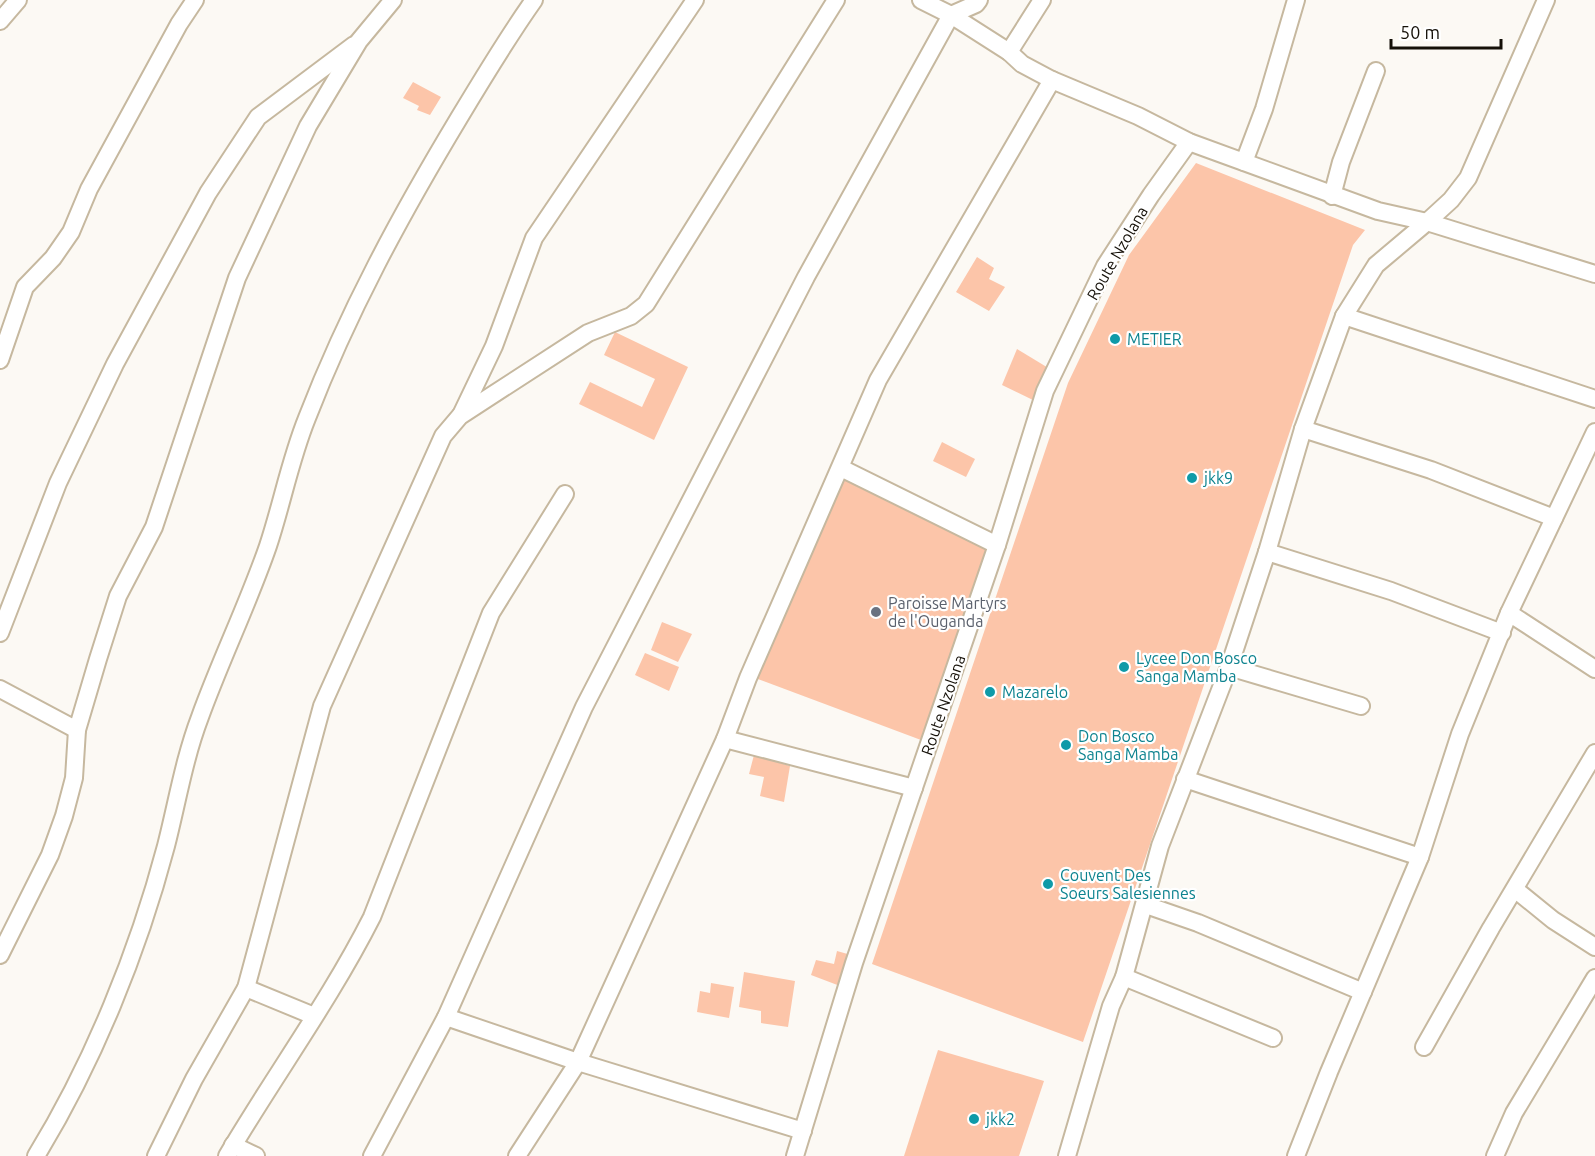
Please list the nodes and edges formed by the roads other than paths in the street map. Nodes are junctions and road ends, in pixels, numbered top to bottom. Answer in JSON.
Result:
{"nodes":[{"id":1,"x":18,"y":0,"type":"edge"},
{"id":2,"x":195,"y":0,"type":"edge"},
{"id":3,"x":393,"y":0,"type":"edge"},
{"id":4,"x":534,"y":0,"type":"edge"},
{"id":5,"x":695,"y":0,"type":"edge"},
{"id":6,"x":836,"y":0,"type":"edge"},
{"id":7,"x":921,"y":0,"type":"edge"},
{"id":8,"x":979,"y":0,"type":"edge"},
{"id":9,"x":1042,"y":0,"type":"edge"},
{"id":10,"x":1296,"y":0,"type":"edge"},
{"id":11,"x":1546,"y":0,"type":"edge"},
{"id":12,"x":951,"y":15,"type":"junction"},
{"id":13,"x":0,"y":21,"type":"edge"},
{"id":14,"x":359,"y":41,"type":"junction"},
{"id":15,"x":1009,"y":52,"type":"junction"},
{"id":16,"x":1376,"y":71,"type":"dead end"},
{"id":17,"x":1052,"y":80,"type":"junction"},
{"id":18,"x":1190,"y":142,"type":"junction"},
{"id":19,"x":1244,"y":162,"type":"junction"},
{"id":20,"x":1332,"y":196,"type":"junction"},
{"id":21,"x":1427,"y":222,"type":"junction"},
{"id":22,"x":1595,"y":274,"type":"edge"},
{"id":23,"x":1344,"y":316,"type":"junction"},
{"id":24,"x":0,"y":360,"type":"edge"},
{"id":25,"x":1595,"y":399,"type":"edge"},
{"id":26,"x":460,"y":416,"type":"junction"},
{"id":27,"x":1303,"y":429,"type":"junction"},
{"id":28,"x":1595,"y":432,"type":"edge"},
{"id":29,"x":841,"y":468,"type":"junction"},
{"id":30,"x":565,"y":494,"type":"dead end"},
{"id":31,"x":1554,"y":518,"type":"junction"},
{"id":32,"x":997,"y":545,"type":"junction"},
{"id":33,"x":1267,"y":552,"type":"junction"},
{"id":34,"x":1509,"y":613,"type":"junction"},
{"id":35,"x":0,"y":633,"type":"edge"},
{"id":36,"x":1502,"y":633,"type":"junction"},
{"id":37,"x":1229,"y":667,"type":"junction"},
{"id":38,"x":1595,"y":669,"type":"edge"},
{"id":39,"x":0,"y":689,"type":"edge"},
{"id":40,"x":1361,"y":706,"type":"dead end"},
{"id":41,"x":77,"y":730,"type":"junction"},
{"id":42,"x":725,"y":739,"type":"junction"},
{"id":43,"x":1595,"y":753,"type":"edge"},
{"id":44,"x":1185,"y":779,"type":"junction"},
{"id":45,"x":914,"y":788,"type":"junction"},
{"id":46,"x":1420,"y":857,"type":"junction"},
{"id":47,"x":1516,"y":890,"type":"junction"},
{"id":48,"x":1146,"y":905,"type":"junction"},
{"id":49,"x":1595,"y":947,"type":"edge"},
{"id":50,"x":0,"y":955,"type":"edge"},
{"id":51,"x":1124,"y":977,"type":"junction"},
{"id":52,"x":1595,"y":978,"type":"edge"},
{"id":53,"x":246,"y":988,"type":"junction"},
{"id":54,"x":1364,"y":992,"type":"junction"},
{"id":55,"x":314,"y":1016,"type":"junction"},
{"id":56,"x":446,"y":1017,"type":"junction"},
{"id":57,"x":1273,"y":1038,"type":"dead end"},
{"id":58,"x":1424,"y":1047,"type":"dead end"},
{"id":59,"x":578,"y":1062,"type":"junction"},
{"id":60,"x":803,"y":1131,"type":"junction"},
{"id":61,"x":230,"y":1150,"type":"edge"},
{"id":62,"x":36,"y":1156,"type":"edge"},
{"id":63,"x":156,"y":1156,"type":"edge"},
{"id":64,"x":256,"y":1156,"type":"edge"},
{"id":65,"x":372,"y":1156,"type":"edge"},
{"id":66,"x":517,"y":1156,"type":"edge"},
{"id":67,"x":795,"y":1156,"type":"edge"},
{"id":68,"x":1067,"y":1156,"type":"edge"},
{"id":69,"x":1296,"y":1156,"type":"edge"},
{"id":70,"x":1495,"y":1156,"type":"edge"}],
"edges":[{"from":1,"to":13,"type":"street"},
{"from":2,"to":24,"type":"street"},
{"from":3,"to":14,"type":"street"},
{"from":4,"to":62,"type":"street"},
{"from":5,"to":26,"type":"street"},
{"from":6,"to":26,"type":"street"},
{"from":7,"to":12,"type":"street"},
{"from":8,"to":12,"type":"street"},
{"from":9,"to":15,"type":"street"},
{"from":10,"to":19,"type":"street"},
{"from":11,"to":21,"type":"street"},
{"from":12,"to":15,"type":"street"},
{"from":12,"to":56,"type":"street"},
{"from":14,"to":35,"type":"street"},
{"from":14,"to":41,"type":"street"},
{"from":15,"to":17,"type":"street"},
{"from":16,"to":20,"type":"street"},
{"from":17,"to":18,"type":"street"},
{"from":17,"to":29,"type":"street"},
{"from":18,"to":19,"type":"street"},
{"from":18,"to":32,"type":"street","name":"Route Nzolana"},
{"from":19,"to":20,"type":"street"},
{"from":20,"to":21,"type":"street"},
{"from":21,"to":22,"type":"street"},
{"from":21,"to":23,"type":"street"},
{"from":23,"to":25,"type":"street"},
{"from":23,"to":27,"type":"street"},
{"from":26,"to":53,"type":"street"},
{"from":27,"to":31,"type":"street"},
{"from":27,"to":33,"type":"street"},
{"from":28,"to":31,"type":"street"},
{"from":29,"to":32,"type":"street"},
{"from":29,"to":42,"type":"street"},
{"from":30,"to":55,"type":"street"},
{"from":31,"to":34,"type":"street"},
{"from":32,"to":45,"type":"street","name":"Route Nzolana"},
{"from":33,"to":36,"type":"street"},
{"from":33,"to":37,"type":"street"},
{"from":34,"to":36,"type":"street"},
{"from":34,"to":38,"type":"street"},
{"from":36,"to":46,"type":"street"},
{"from":37,"to":40,"type":"street"},
{"from":37,"to":44,"type":"street"},
{"from":39,"to":41,"type":"street"},
{"from":41,"to":50,"type":"street"},
{"from":42,"to":45,"type":"street"},
{"from":42,"to":59,"type":"street"},
{"from":43,"to":47,"type":"street"},
{"from":44,"to":46,"type":"street"},
{"from":44,"to":48,"type":"street"},
{"from":45,"to":60,"type":"street","name":"Route Nzolana"},
{"from":46,"to":54,"type":"street"},
{"from":47,"to":49,"type":"street"},
{"from":47,"to":58,"type":"street"},
{"from":48,"to":51,"type":"street"},
{"from":48,"to":54,"type":"street"},
{"from":51,"to":57,"type":"street"},
{"from":51,"to":68,"type":"street"},
{"from":52,"to":70,"type":"street"},
{"from":53,"to":55,"type":"street"},
{"from":53,"to":63,"type":"street"},
{"from":54,"to":69,"type":"street"},
{"from":55,"to":61,"type":"street"},
{"from":56,"to":59,"type":"street"},
{"from":56,"to":65,"type":"street"},
{"from":59,"to":60,"type":"street"},
{"from":59,"to":66,"type":"street"},
{"from":60,"to":67,"type":"street","name":"Route Nzolana"},
{"from":61,"to":64,"type":"street"}]}
